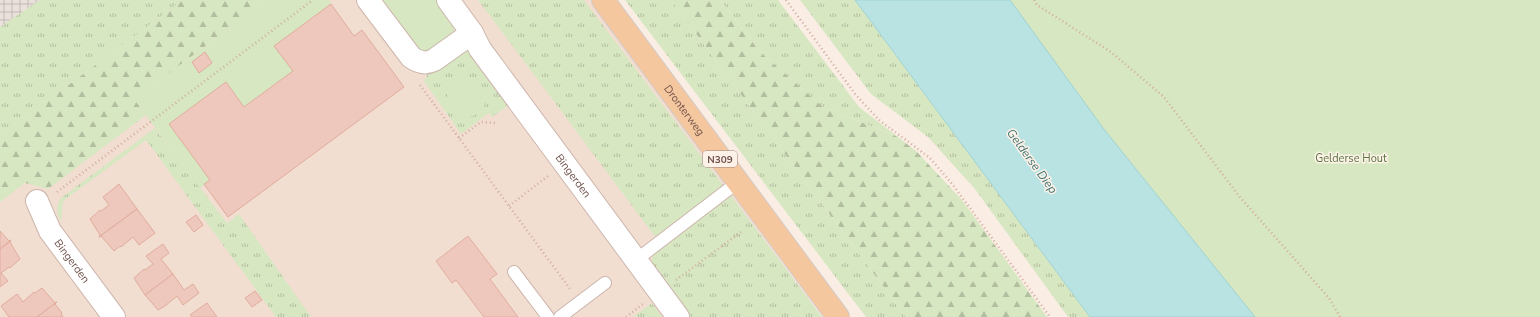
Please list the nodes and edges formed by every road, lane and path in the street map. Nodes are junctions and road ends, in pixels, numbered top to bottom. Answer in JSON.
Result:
{"nodes":[{"id":1,"x":313,"y":0,"type":"edge"},
{"id":2,"x":368,"y":0,"type":"edge"},
{"id":3,"x":448,"y":0,"type":"edge"},
{"id":4,"x":603,"y":0,"type":"edge"},
{"id":5,"x":786,"y":0,"type":"edge"},
{"id":6,"x":1034,"y":0,"type":"edge"},
{"id":7,"x":472,"y":33,"type":"junction"},
{"id":8,"x":420,"y":63,"type":"junction"},
{"id":9,"x":496,"y":123,"type":"dead end"},
{"id":10,"x":459,"y":138,"type":"junction"},
{"id":11,"x":564,"y":164,"type":"junction"},
{"id":12,"x":738,"y":182,"type":"junction"},
{"id":13,"x":37,"y":201,"type":"joint"},
{"id":14,"x":509,"y":206,"type":"junction"},
{"id":15,"x":741,"y":232,"type":"dead end"},
{"id":16,"x":636,"y":260,"type":"junction"},
{"id":17,"x":514,"y":272,"type":"dead end"},
{"id":18,"x":605,"y":282,"type":"dead end"},
{"id":19,"x":660,"y":293,"type":"junction"},
{"id":20,"x":580,"y":302,"type":"junction"},
{"id":21,"x":114,"y":317,"type":"edge"},
{"id":22,"x":548,"y":317,"type":"edge"},
{"id":23,"x":560,"y":317,"type":"edge"},
{"id":24,"x":678,"y":317,"type":"edge"},
{"id":25,"x":838,"y":317,"type":"edge"},
{"id":26,"x":1050,"y":317,"type":"edge"},
{"id":27,"x":1340,"y":317,"type":"edge"}],
"edges":[{"from":1,"to":13,"type":"path"},
{"from":2,"to":8,"type":"street"},
{"from":3,"to":7,"type":"street","name":"Bingerden"},
{"from":4,"to":12,"type":"main road","name":"Dronterweg","number":"N309"},
{"from":5,"to":26,"type":"path"},
{"from":6,"to":27,"type":"path"},
{"from":7,"to":8,"type":"street"},
{"from":7,"to":11,"type":"street","name":"Bingerden"},
{"from":8,"to":10,"type":"path"},
{"from":9,"to":10,"type":"path"},
{"from":10,"to":14,"type":"path"},
{"from":11,"to":14,"type":"path"},
{"from":11,"to":16,"type":"street","name":"Bingerden"},
{"from":12,"to":16,"type":"lane"},
{"from":12,"to":25,"type":"main road","name":"Dronterweg","number":"N309"},
{"from":13,"to":21,"type":"street","name":"Bingerden"},
{"from":14,"to":20,"type":"path"},
{"from":15,"to":19,"type":"path"},
{"from":16,"to":19,"type":"street","name":"Bingerden"},
{"from":17,"to":22,"type":"lane"},
{"from":18,"to":20,"type":"lane"},
{"from":19,"to":24,"type":"street","name":"Bingerden"},
{"from":20,"to":23,"type":"lane"}]}
